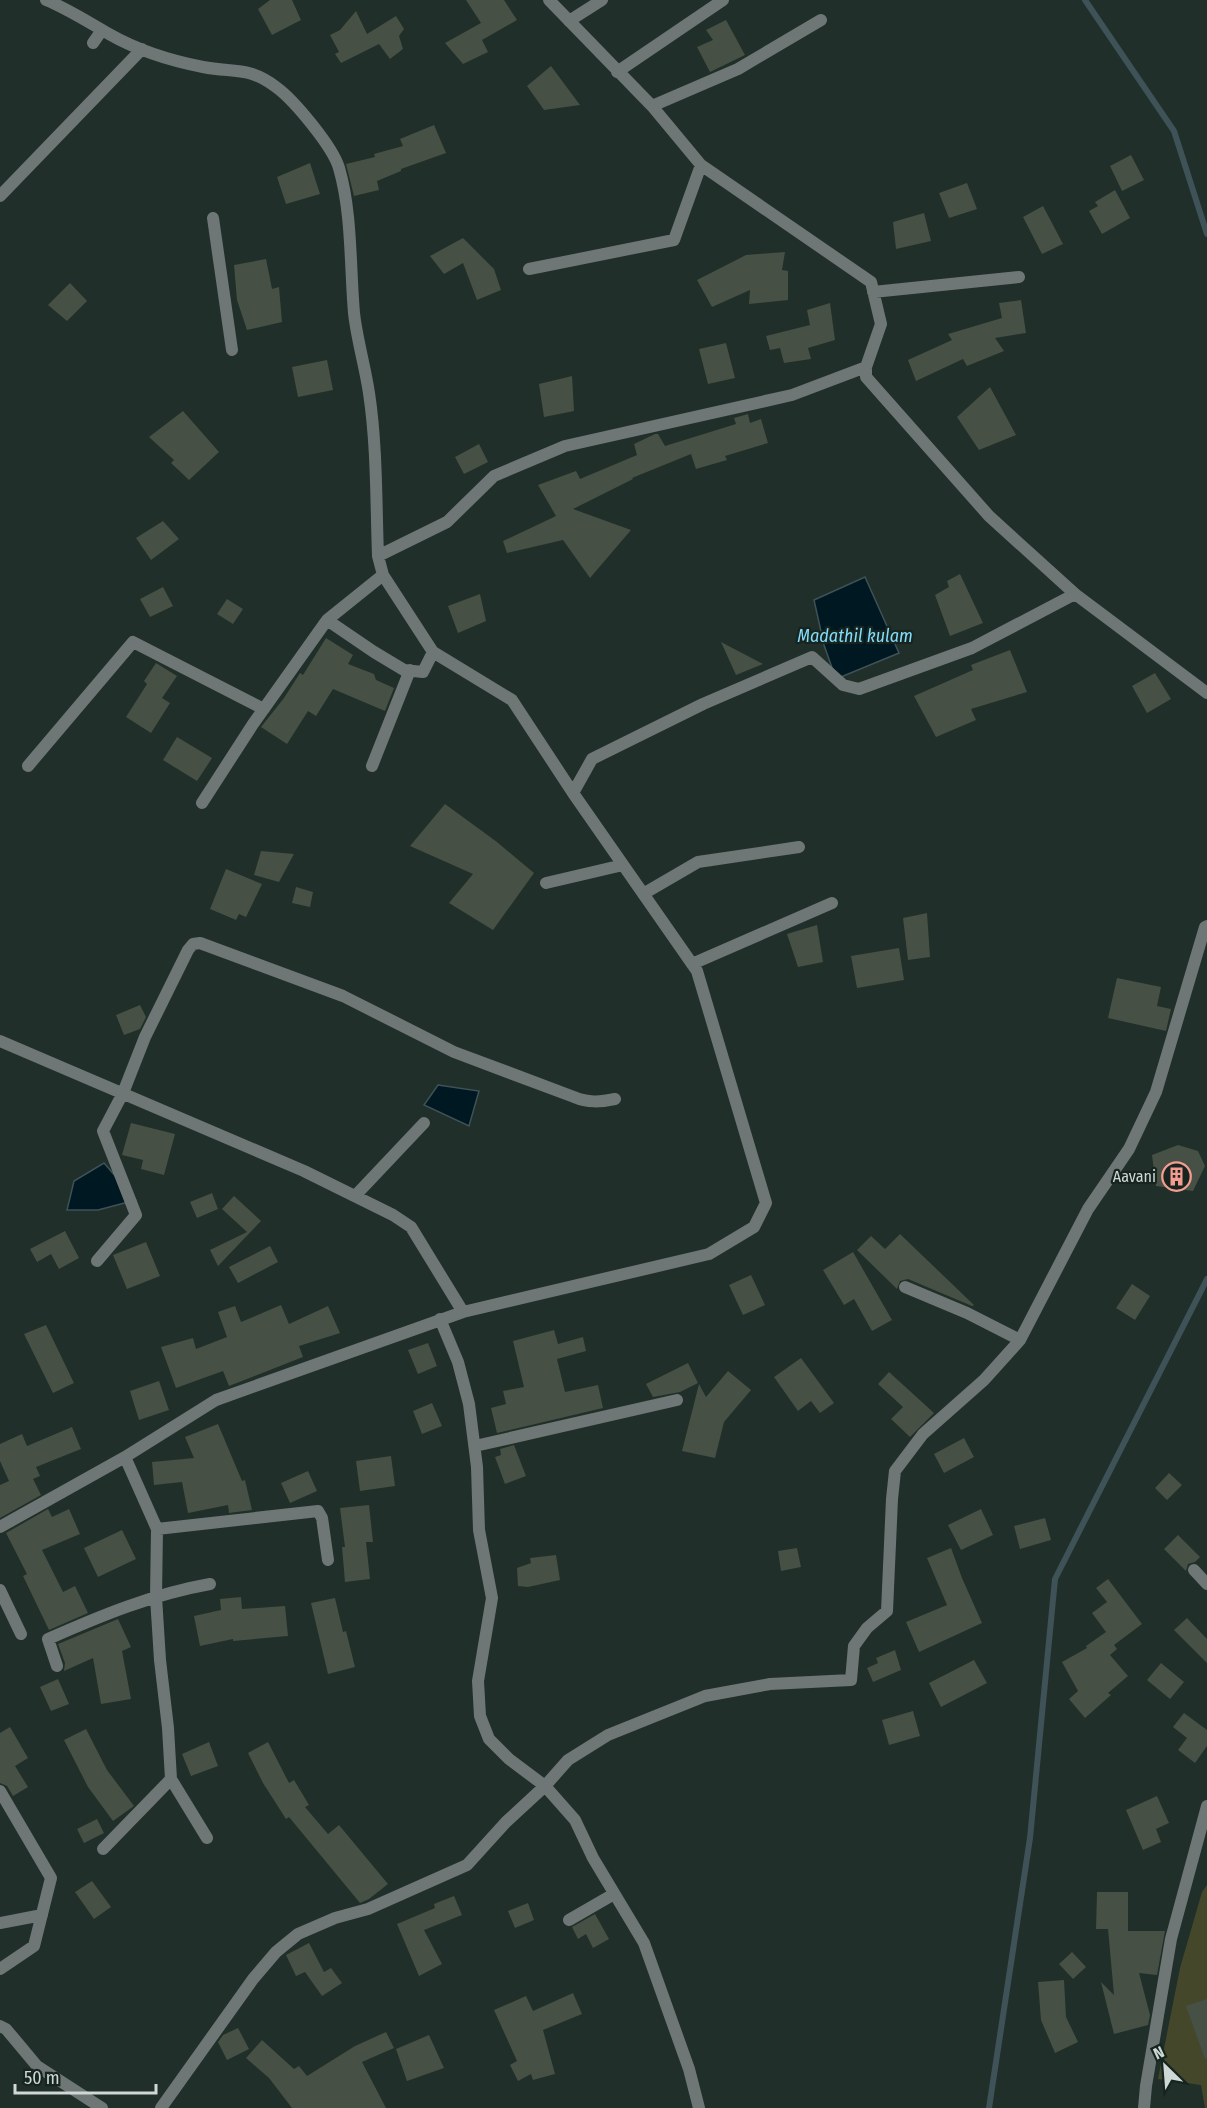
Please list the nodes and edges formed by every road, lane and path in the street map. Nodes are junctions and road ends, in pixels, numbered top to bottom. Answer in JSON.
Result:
{"nodes":[{"id":1,"x":46,"y":0,"type":"edge"},
{"id":2,"x":549,"y":0,"type":"edge"},
{"id":3,"x":602,"y":0,"type":"edge"},
{"id":4,"x":723,"y":0,"type":"edge"},
{"id":5,"x":821,"y":20,"type":"dead end"},
{"id":6,"x":569,"y":21,"type":"junction"},
{"id":7,"x":102,"y":30,"type":"junction"},
{"id":8,"x":93,"y":43,"type":"dead end"},
{"id":9,"x":142,"y":49,"type":"junction"},
{"id":10,"x":617,"y":72,"type":"junction"},
{"id":11,"x":652,"y":106,"type":"junction"},
{"id":12,"x":701,"y":165,"type":"junction"},
{"id":13,"x":0,"y":196,"type":"edge"},
{"id":14,"x":213,"y":218,"type":"dead end"},
{"id":15,"x":529,"y":269,"type":"dead end"},
{"id":16,"x":1019,"y":278,"type":"dead end"},
{"id":17,"x":873,"y":292,"type":"junction"},
{"id":18,"x":232,"y":350,"type":"dead end"},
{"id":19,"x":866,"y":367,"type":"junction"},
{"id":20,"x":378,"y":556,"type":"junction"},
{"id":21,"x":383,"y":575,"type":"junction"},
{"id":22,"x":1075,"y":594,"type":"junction"},
{"id":23,"x":327,"y":620,"type":"junction"},
{"id":24,"x":433,"y":652,"type":"junction"},
{"id":25,"x":410,"y":670,"type":"junction"},
{"id":26,"x":1207,"y":693,"type":"edge"},
{"id":27,"x":264,"y":709,"type":"junction"},
{"id":28,"x":28,"y":766,"type":"dead end"},
{"id":29,"x":372,"y":766,"type":"dead end"},
{"id":30,"x":573,"y":793,"type":"junction"},
{"id":31,"x":202,"y":803,"type":"dead end"},
{"id":32,"x":799,"y":847,"type":"dead end"},
{"id":33,"x":623,"y":865,"type":"junction"},
{"id":34,"x":546,"y":883,"type":"dead end"},
{"id":35,"x":643,"y":894,"type":"junction"},
{"id":36,"x":832,"y":903,"type":"dead end"},
{"id":37,"x":1207,"y":926,"type":"edge"},
{"id":38,"x":692,"y":964,"type":"junction"},
{"id":39,"x":0,"y":1041,"type":"edge"},
{"id":40,"x":123,"y":1093,"type":"junction"},
{"id":41,"x":615,"y":1099,"type":"dead end"},
{"id":42,"x":424,"y":1123,"type":"dead end"},
{"id":43,"x":355,"y":1196,"type":"junction"},
{"id":44,"x":97,"y":1261,"type":"dead end"},
{"id":45,"x":905,"y":1287,"type":"dead end"},
{"id":46,"x":463,"y":1312,"type":"junction"},
{"id":47,"x":440,"y":1319,"type":"junction"},
{"id":48,"x":1020,"y":1340,"type":"junction"},
{"id":49,"x":676,"y":1400,"type":"dead end"},
{"id":50,"x":475,"y":1446,"type":"junction"},
{"id":51,"x":125,"y":1457,"type":"junction"},
{"id":52,"x":0,"y":1527,"type":"edge"},
{"id":53,"x":157,"y":1529,"type":"junction"},
{"id":54,"x":328,"y":1560,"type":"dead end"},
{"id":55,"x":1194,"y":1570,"type":"dead end"},
{"id":56,"x":210,"y":1584,"type":"dead end"},
{"id":57,"x":1207,"y":1584,"type":"edge"},
{"id":58,"x":0,"y":1590,"type":"edge"},
{"id":59,"x":156,"y":1598,"type":"junction"},
{"id":60,"x":21,"y":1634,"type":"dead end"},
{"id":61,"x":57,"y":1666,"type":"dead end"},
{"id":62,"x":171,"y":1779,"type":"junction"},
{"id":63,"x":545,"y":1786,"type":"junction"},
{"id":64,"x":0,"y":1791,"type":"edge"},
{"id":65,"x":1207,"y":1806,"type":"edge"},
{"id":66,"x":207,"y":1838,"type":"dead end"},
{"id":67,"x":103,"y":1849,"type":"dead end"},
{"id":68,"x":614,"y":1894,"type":"junction"},
{"id":69,"x":42,"y":1915,"type":"junction"},
{"id":70,"x":568,"y":1920,"type":"dead end"},
{"id":71,"x":0,"y":1923,"type":"edge"},
{"id":72,"x":0,"y":1970,"type":"edge"},
{"id":73,"x":0,"y":2026,"type":"edge"},
{"id":74,"x":102,"y":2108,"type":"edge"},
{"id":75,"x":161,"y":2108,"type":"edge"},
{"id":76,"x":699,"y":2108,"type":"edge"},
{"id":77,"x":1144,"y":2108,"type":"edge"}],
"edges":[{"from":1,"to":7,"type":"street"},
{"from":2,"to":6,"type":"street"},
{"from":3,"to":6,"type":"street"},
{"from":4,"to":10,"type":"street"},
{"from":5,"to":11,"type":"street"},
{"from":6,"to":10,"type":"street"},
{"from":7,"to":8,"type":"street"},
{"from":7,"to":9,"type":"street"},
{"from":9,"to":13,"type":"street"},
{"from":9,"to":20,"type":"street"},
{"from":10,"to":11,"type":"street"},
{"from":11,"to":12,"type":"street"},
{"from":12,"to":15,"type":"street"},
{"from":12,"to":17,"type":"street"},
{"from":14,"to":18,"type":"street"},
{"from":16,"to":17,"type":"street"},
{"from":17,"to":19,"type":"street"},
{"from":19,"to":20,"type":"street"},
{"from":19,"to":22,"type":"street"},
{"from":20,"to":21,"type":"street"},
{"from":21,"to":23,"type":"street"},
{"from":21,"to":24,"type":"street"},
{"from":22,"to":26,"type":"street"},
{"from":22,"to":30,"type":"street"},
{"from":23,"to":25,"type":"street"},
{"from":23,"to":27,"type":"street"},
{"from":24,"to":25,"type":"street"},
{"from":24,"to":30,"type":"street"},
{"from":25,"to":29,"type":"street"},
{"from":27,"to":28,"type":"street"},
{"from":27,"to":31,"type":"street"},
{"from":30,"to":33,"type":"street"},
{"from":32,"to":35,"type":"street"},
{"from":33,"to":34,"type":"street"},
{"from":33,"to":35,"type":"street"},
{"from":35,"to":38,"type":"street"},
{"from":36,"to":38,"type":"street"},
{"from":37,"to":48,"type":"street"},
{"from":38,"to":46,"type":"street"},
{"from":39,"to":40,"type":"street"},
{"from":40,"to":41,"type":"street"},
{"from":40,"to":43,"type":"street"},
{"from":40,"to":44,"type":"street"},
{"from":42,"to":43,"type":"street"},
{"from":43,"to":46,"type":"street"},
{"from":45,"to":48,"type":"street"},
{"from":46,"to":47,"type":"street"},
{"from":47,"to":50,"type":"street"},
{"from":47,"to":51,"type":"street"},
{"from":48,"to":63,"type":"street"},
{"from":49,"to":50,"type":"street"},
{"from":50,"to":63,"type":"street"},
{"from":51,"to":52,"type":"street"},
{"from":51,"to":53,"type":"street"},
{"from":53,"to":54,"type":"street"},
{"from":53,"to":59,"type":"street"},
{"from":55,"to":57,"type":"street"},
{"from":56,"to":59,"type":"street"},
{"from":58,"to":60,"type":"street"},
{"from":59,"to":61,"type":"street"},
{"from":59,"to":62,"type":"street"},
{"from":62,"to":66,"type":"street"},
{"from":62,"to":67,"type":"street"},
{"from":63,"to":68,"type":"street"},
{"from":63,"to":75,"type":"street"},
{"from":64,"to":69,"type":"street"},
{"from":65,"to":77,"type":"street"},
{"from":68,"to":70,"type":"street"},
{"from":68,"to":76,"type":"street"},
{"from":69,"to":71,"type":"street"},
{"from":69,"to":72,"type":"street"},
{"from":73,"to":74,"type":"street"}]}
